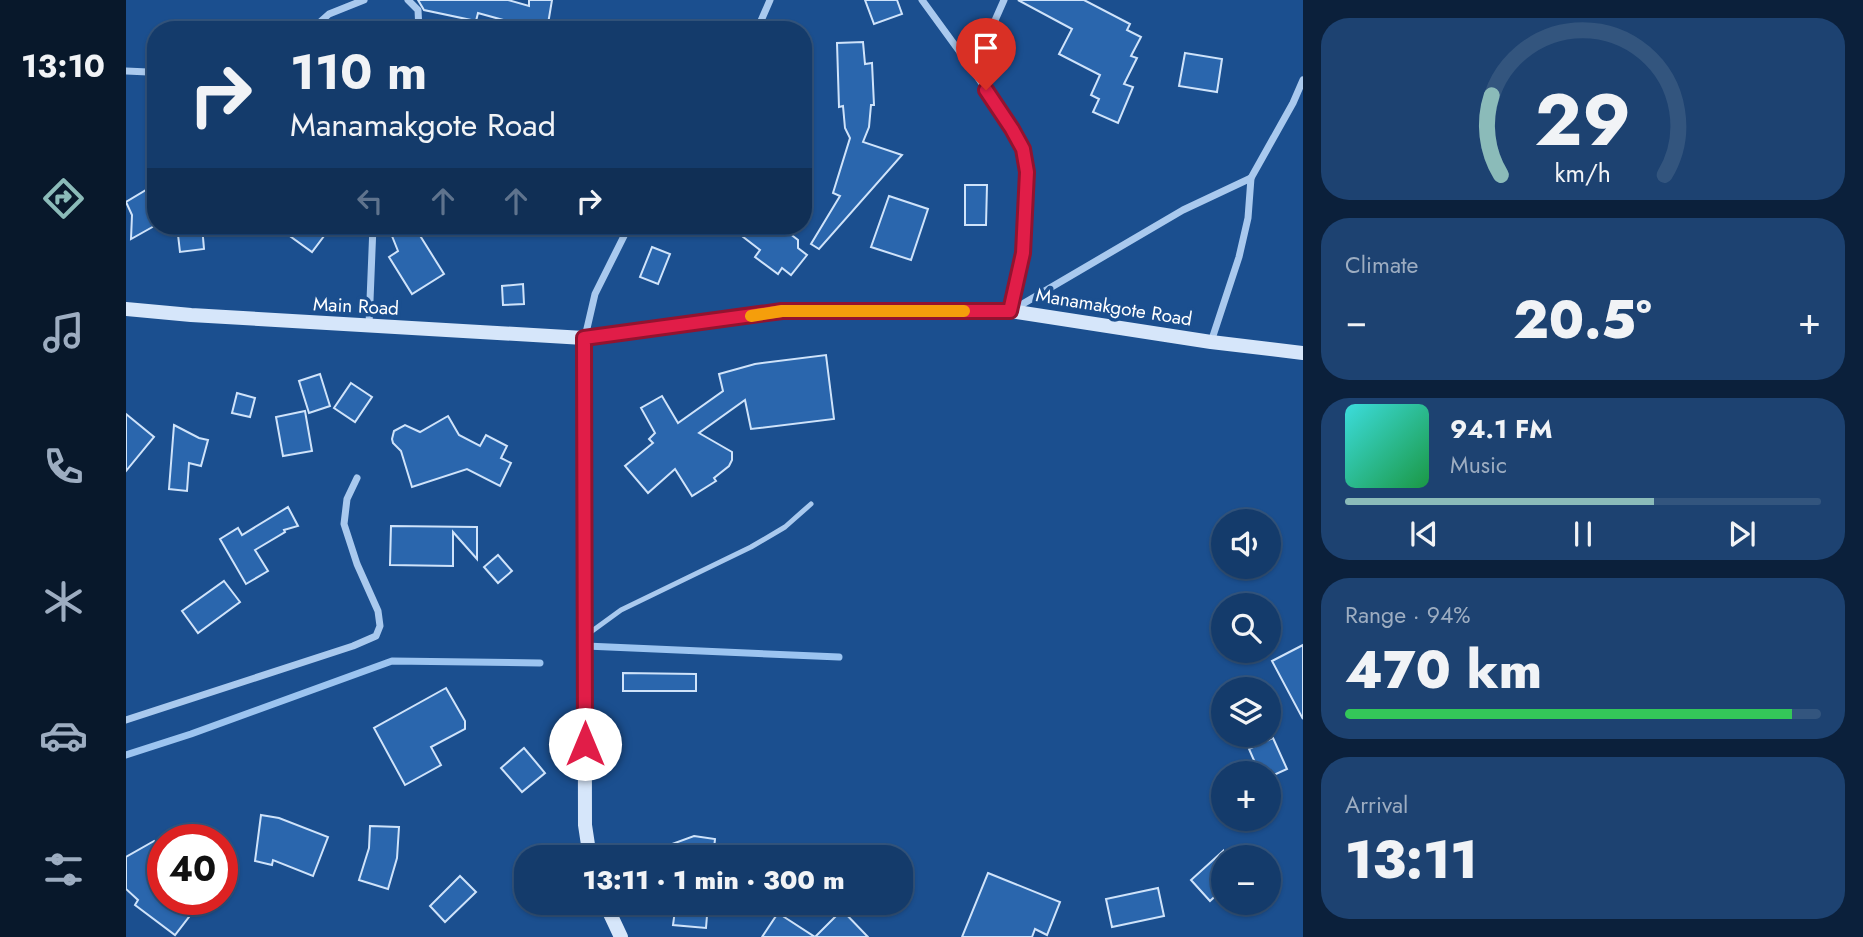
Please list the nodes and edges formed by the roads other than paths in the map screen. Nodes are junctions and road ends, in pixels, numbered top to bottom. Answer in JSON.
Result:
{"nodes":[{"id":1,"x":365,"y":0,"type":"edge"},
{"id":2,"x":408,"y":0,"type":"edge"},
{"id":3,"x":769,"y":0,"type":"edge"},
{"id":4,"x":922,"y":0,"type":"edge"},
{"id":5,"x":1004,"y":0,"type":"edge"},
{"id":6,"x":322,"y":21,"type":"edge"},
{"id":7,"x":419,"y":21,"type":"edge"},
{"id":8,"x":761,"y":21,"type":"edge"},
{"id":9,"x":973,"y":70,"type":"junction"},
{"id":10,"x":126,"y":71,"type":"edge"},
{"id":11,"x":147,"y":72,"type":"edge"},
{"id":12,"x":1303,"y":80,"type":"edge"},
{"id":13,"x":1251,"y":177,"type":"junction"},
{"id":14,"x":373,"y":235,"type":"edge"},
{"id":15,"x":625,"y":235,"type":"edge"},
{"id":16,"x":126,"y":309,"type":"edge"},
{"id":17,"x":1010,"y":311,"type":"junction"},
{"id":18,"x":369,"y":326,"type":"junction"},
{"id":19,"x":584,"y":338,"type":"junction"},
{"id":20,"x":1210,"y":342,"type":"junction"},
{"id":21,"x":1303,"y":353,"type":"edge"},
{"id":22,"x":357,"y":478,"type":"dead end"},
{"id":23,"x":811,"y":504,"type":"dead end"},
{"id":24,"x":585,"y":635,"type":"junction"},
{"id":25,"x":126,"y":720,"type":"edge"},
{"id":26,"x":588,"y":845,"type":"edge"},
{"id":27,"x":611,"y":915,"type":"edge"},
{"id":28,"x":621,"y":937,"type":"edge"}],
"edges":[{"from":1,"to":6,"type":"street"},
{"from":2,"to":7,"type":"street"},
{"from":3,"to":8,"type":"street"},
{"from":4,"to":9,"type":"street"},
{"from":5,"to":9,"type":"street"},
{"from":9,"to":17,"type":"street"},
{"from":10,"to":11,"type":"street"},
{"from":12,"to":13,"type":"street"},
{"from":13,"to":17,"type":"street"},
{"from":13,"to":20,"type":"street"},
{"from":14,"to":18,"type":"street"},
{"from":15,"to":19,"type":"street"},
{"from":16,"to":18,"type":"street","name":"Main Road"},
{"from":17,"to":19,"type":"street","name":"Manamakgote Road"},
{"from":17,"to":20,"type":"street","name":"Manamakgote Road"},
{"from":18,"to":19,"type":"street","name":"Main Road"},
{"from":19,"to":24,"type":"street"},
{"from":20,"to":21,"type":"street","name":"Manamakgote Road"},
{"from":22,"to":25,"type":"street"},
{"from":23,"to":24,"type":"lane"},
{"from":24,"to":26,"type":"street"},
{"from":27,"to":28,"type":"street"}]}
